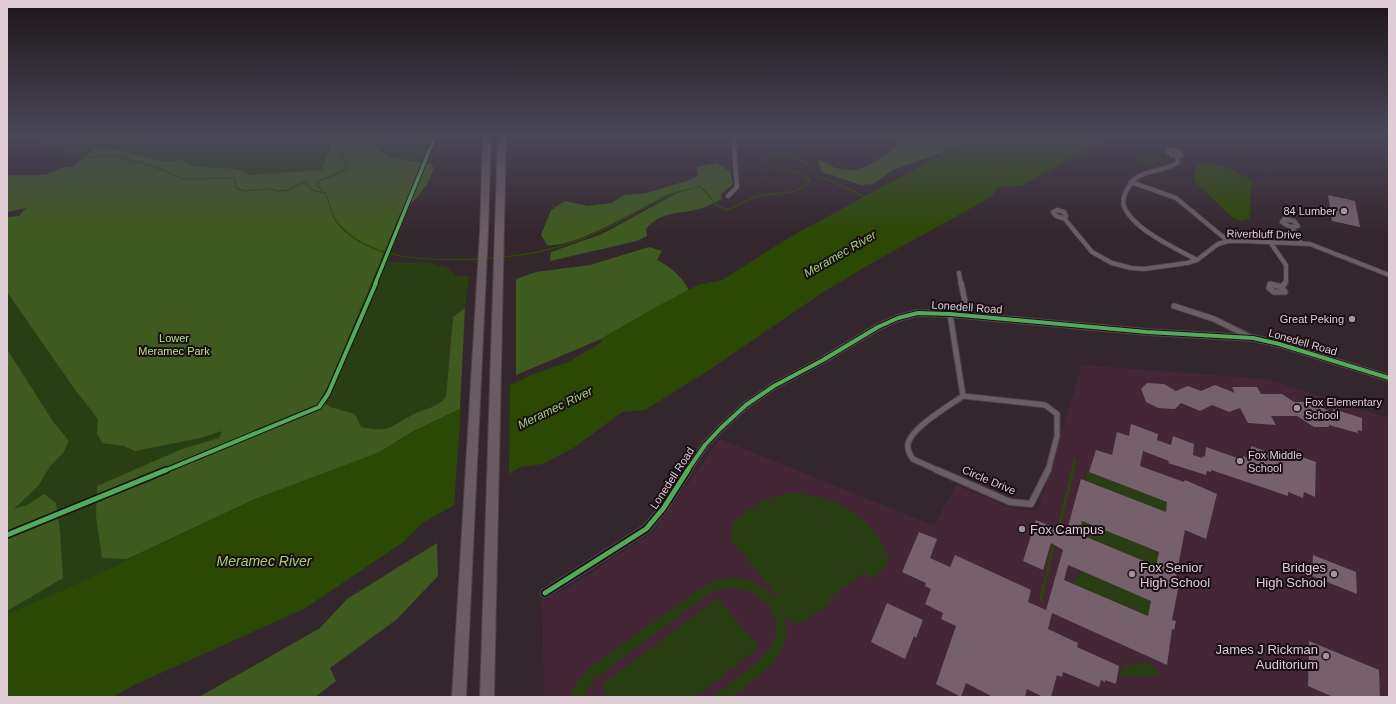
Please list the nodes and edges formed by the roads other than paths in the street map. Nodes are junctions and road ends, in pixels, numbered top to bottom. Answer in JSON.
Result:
{"nodes":[{"id":1,"x":486,"y":167,"type":"edge"},
{"id":2,"x":501,"y":167,"type":"edge"},
{"id":3,"x":735,"y":167,"type":"edge"},
{"id":4,"x":1169,"y":167,"type":"edge"},
{"id":5,"x":1131,"y":182,"type":"junction"},
{"id":6,"x":728,"y":196,"type":"dead end"},
{"id":7,"x":1064,"y":218,"type":"dead end"},
{"id":8,"x":1292,"y":227,"type":"dead end"},
{"id":9,"x":1228,"y":241,"type":"junction"},
{"id":10,"x":1270,"y":242,"type":"junction"},
{"id":11,"x":1301,"y":243,"type":"junction"},
{"id":12,"x":1197,"y":260,"type":"junction"},
{"id":13,"x":960,"y":273,"type":"dead end"},
{"id":14,"x":1389,"y":275,"type":"edge"},
{"id":15,"x":1282,"y":286,"type":"dead end"},
{"id":16,"x":1174,"y":306,"type":"dead end"},
{"id":17,"x":950,"y":314,"type":"junction"},
{"id":18,"x":968,"y":315,"type":"junction"},
{"id":19,"x":1253,"y":338,"type":"junction"},
{"id":20,"x":1389,"y":378,"type":"edge"},
{"id":21,"x":963,"y":396,"type":"junction"},
{"id":22,"x":545,"y":593,"type":"dead end"},
{"id":23,"x":459,"y":697,"type":"edge"},
{"id":24,"x":487,"y":697,"type":"edge"}],
"edges":[{"from":1,"to":23,"type":"highway"},
{"from":2,"to":24,"type":"highway"},
{"from":3,"to":6,"type":"street"},
{"from":4,"to":5,"type":"street"},
{"from":5,"to":9,"type":"street"},
{"from":5,"to":12,"type":"street"},
{"from":7,"to":12,"type":"street","name":"Riverbluff Drive"},
{"from":8,"to":11,"type":"street"},
{"from":9,"to":10,"type":"street","name":"Riverbluff Drive"},
{"from":9,"to":12,"type":"street","name":"Riverbluff Drive"},
{"from":10,"to":11,"type":"street","name":"Riverbluff Drive"},
{"from":10,"to":15,"type":"street"},
{"from":11,"to":14,"type":"street","name":"Riverbluff Drive"},
{"from":13,"to":18,"type":"street"},
{"from":16,"to":19,"type":"street"},
{"from":17,"to":18,"type":"street","name":"Lonedell Road"},
{"from":17,"to":21,"type":"street"},
{"from":17,"to":22,"type":"street","name":"Lonedell Road"},
{"from":18,"to":19,"type":"street","name":"Lonedell Road"},
{"from":19,"to":20,"type":"street","name":"Lonedell Road"},
{"from":21,"to":21,"type":"street","name":"Circle Drive"}]}
